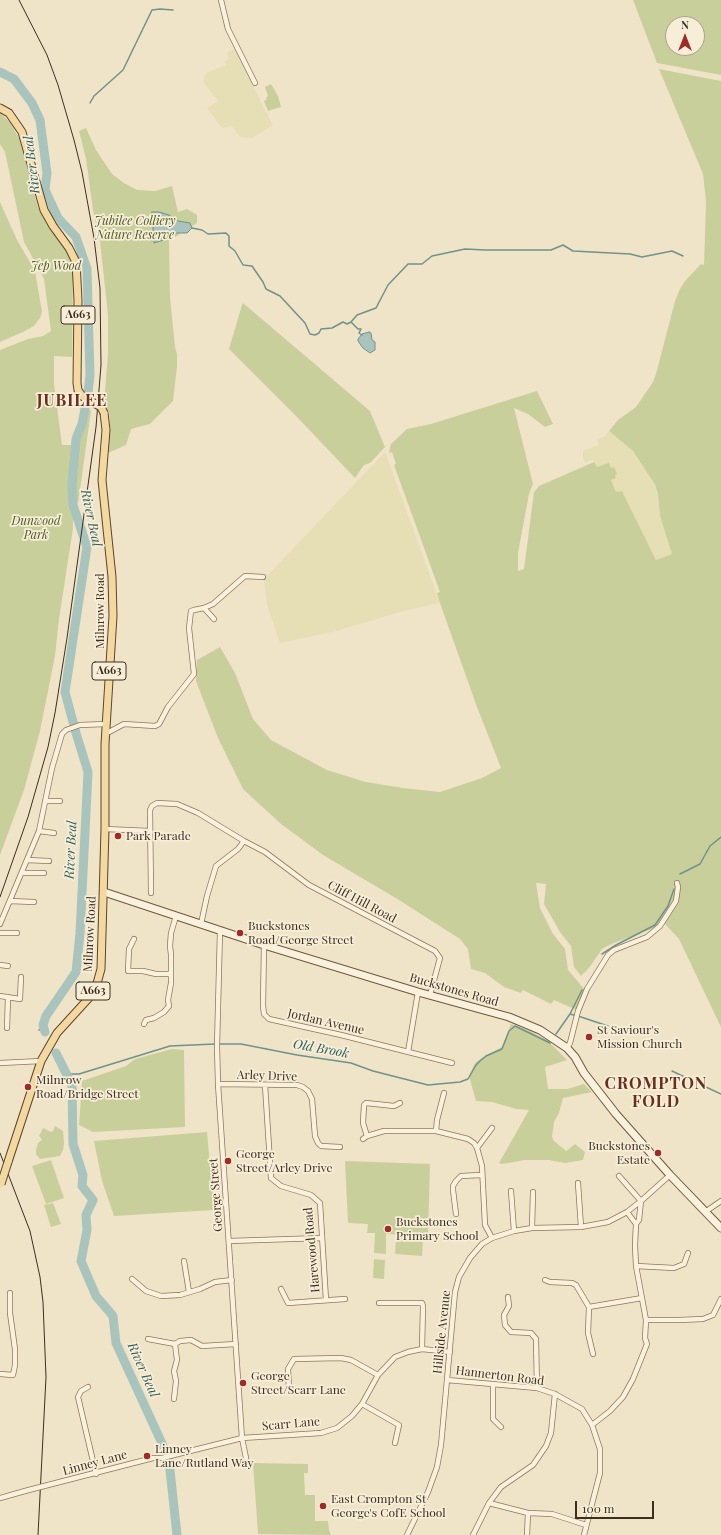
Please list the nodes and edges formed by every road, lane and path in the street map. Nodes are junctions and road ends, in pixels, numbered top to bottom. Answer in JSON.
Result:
{"nodes":[{"id":1,"x":221,"y":0,"type":"edge"},
{"id":2,"x":255,"y":83,"type":"dead end"},
{"id":3,"x":0,"y":108,"type":"edge"},
{"id":4,"x":263,"y":577,"type":"dead end"},
{"id":5,"x":204,"y":608,"type":"junction"},
{"id":6,"x":214,"y":619,"type":"dead end"},
{"id":7,"x":106,"y":728,"type":"junction"},
{"id":8,"x":45,"y":800,"type":"junction"},
{"id":9,"x":60,"y":801,"type":"dead end"},
{"id":10,"x":105,"y":829,"type":"junction"},
{"id":11,"x":39,"y":831,"type":"junction"},
{"id":12,"x":150,"y":831,"type":"junction"},
{"id":13,"x":54,"y":834,"type":"dead end"},
{"id":14,"x":244,"y":841,"type":"junction"},
{"id":15,"x":27,"y":860,"type":"junction"},
{"id":16,"x":49,"y":861,"type":"dead end"},
{"id":17,"x":22,"y":873,"type":"junction"},
{"id":18,"x":44,"y":873,"type":"dead end"},
{"id":19,"x":677,"y":883,"type":"dead end"},
{"id":20,"x":104,"y":892,"type":"junction"},
{"id":21,"x":151,"y":893,"type":"dead end"},
{"id":22,"x":10,"y":901,"type":"junction"},
{"id":23,"x":34,"y":902,"type":"dead end"},
{"id":24,"x":176,"y":916,"type":"junction"},
{"id":25,"x":0,"y":924,"type":"edge"},
{"id":26,"x":201,"y":924,"type":"junction"},
{"id":27,"x":220,"y":930,"type":"junction"},
{"id":28,"x":0,"y":933,"type":"edge"},
{"id":29,"x":17,"y":933,"type":"dead end"},
{"id":30,"x":134,"y":939,"type":"dead end"},
{"id":31,"x":264,"y":945,"type":"junction"},
{"id":32,"x":0,"y":965,"type":"edge"},
{"id":33,"x":8,"y":966,"type":"dead end"},
{"id":34,"x":171,"y":974,"type":"junction"},
{"id":35,"x":21,"y":977,"type":"dead end"},
{"id":36,"x":418,"y":992,"type":"junction"},
{"id":37,"x":430,"y":995,"type":"junction"},
{"id":38,"x":0,"y":996,"type":"edge"},
{"id":39,"x":8,"y":998,"type":"junction"},
{"id":40,"x":144,"y":1024,"type":"dead end"},
{"id":41,"x":7,"y":1028,"type":"dead end"},
{"id":42,"x":567,"y":1048,"type":"junction"},
{"id":43,"x":408,"y":1052,"type":"junction"},
{"id":44,"x":41,"y":1061,"type":"junction"},
{"id":45,"x":0,"y":1063,"type":"edge"},
{"id":46,"x":452,"y":1063,"type":"dead end"},
{"id":47,"x":218,"y":1084,"type":"junction"},
{"id":48,"x":265,"y":1085,"type":"junction"},
{"id":49,"x":444,"y":1093,"type":"dead end"},
{"id":50,"x":400,"y":1104,"type":"dead end"},
{"id":51,"x":492,"y":1128,"type":"dead end"},
{"id":52,"x":436,"y":1132,"type":"junction"},
{"id":53,"x":367,"y":1136,"type":"junction"},
{"id":54,"x":363,"y":1139,"type":"dead end"},
{"id":55,"x":340,"y":1147,"type":"dead end"},
{"id":56,"x":477,"y":1148,"type":"junction"},
{"id":57,"x":481,"y":1175,"type":"junction"},
{"id":58,"x":670,"y":1175,"type":"junction"},
{"id":59,"x":619,"y":1176,"type":"dead end"},
{"id":60,"x":578,"y":1183,"type":"dead end"},
{"id":61,"x":1,"y":1186,"type":"edge"},
{"id":62,"x":511,"y":1191,"type":"dead end"},
{"id":63,"x":533,"y":1192,"type":"dead end"},
{"id":64,"x":641,"y":1201,"type":"junction"},
{"id":65,"x":721,"y":1201,"type":"edge"},
{"id":66,"x":627,"y":1212,"type":"junction"},
{"id":67,"x":705,"y":1212,"type":"junction"},
{"id":68,"x":456,"y":1214,"type":"dead end"},
{"id":69,"x":636,"y":1224,"type":"junction"},
{"id":70,"x":581,"y":1227,"type":"junction"},
{"id":71,"x":532,"y":1228,"type":"junction"},
{"id":72,"x":721,"y":1228,"type":"edge"},
{"id":73,"x":514,"y":1230,"type":"junction"},
{"id":74,"x":322,"y":1238,"type":"junction"},
{"id":75,"x":492,"y":1238,"type":"junction"},
{"id":76,"x":228,"y":1241,"type":"junction"},
{"id":77,"x":688,"y":1253,"type":"dead end"},
{"id":78,"x":184,"y":1261,"type":"dead end"},
{"id":79,"x":636,"y":1266,"type":"junction"},
{"id":80,"x":132,"y":1279,"type":"dead end"},
{"id":81,"x":232,"y":1280,"type":"junction"},
{"id":82,"x":545,"y":1280,"type":"dead end"},
{"id":83,"x":281,"y":1289,"type":"dead end"},
{"id":84,"x":189,"y":1292,"type":"junction"},
{"id":85,"x":10,"y":1293,"type":"dead end"},
{"id":86,"x":508,"y":1297,"type":"dead end"},
{"id":87,"x":642,"y":1298,"type":"junction"},
{"id":88,"x":345,"y":1299,"type":"dead end"},
{"id":89,"x":721,"y":1299,"type":"edge"},
{"id":90,"x":326,"y":1300,"type":"junction"},
{"id":91,"x":379,"y":1303,"type":"dead end"},
{"id":92,"x":388,"y":1303,"type":"junction"},
{"id":93,"x":589,"y":1307,"type":"junction"},
{"id":94,"x":388,"y":1309,"type":"dead end"},
{"id":95,"x":646,"y":1320,"type":"junction"},
{"id":96,"x":148,"y":1339,"type":"dead end"},
{"id":97,"x":175,"y":1344,"type":"junction"},
{"id":98,"x":236,"y":1344,"type":"junction"},
{"id":99,"x":422,"y":1349,"type":"junction"},
{"id":100,"x":450,"y":1352,"type":"junction"},
{"id":101,"x":593,"y":1354,"type":"dead end"},
{"id":102,"x":0,"y":1374,"type":"edge"},
{"id":103,"x":378,"y":1375,"type":"junction"},
{"id":104,"x":447,"y":1380,"type":"junction"},
{"id":105,"x":493,"y":1384,"type":"junction"},
{"id":106,"x":88,"y":1387,"type":"dead end"},
{"id":107,"x":537,"y":1388,"type":"junction"},
{"id":108,"x":302,"y":1390,"type":"dead end"},
{"id":109,"x":556,"y":1394,"type":"junction"},
{"id":110,"x":174,"y":1399,"type":"dead end"},
{"id":111,"x":362,"y":1404,"type":"junction"},
{"id":112,"x":592,"y":1424,"type":"junction"},
{"id":113,"x":500,"y":1427,"type":"dead end"},
{"id":114,"x":242,"y":1438,"type":"junction"},
{"id":115,"x":395,"y":1444,"type":"dead end"},
{"id":116,"x":246,"y":1458,"type":"dead end"},
{"id":117,"x":96,"y":1474,"type":"junction"},
{"id":118,"x":0,"y":1498,"type":"edge"},
{"id":119,"x":489,"y":1503,"type":"junction"},
{"id":120,"x":528,"y":1513,"type":"junction"},
{"id":121,"x":586,"y":1526,"type":"junction"},
{"id":122,"x":407,"y":1535,"type":"edge"},
{"id":123,"x":472,"y":1535,"type":"edge"},
{"id":124,"x":527,"y":1535,"type":"edge"},
{"id":125,"x":584,"y":1535,"type":"edge"}],
"edges":[{"from":1,"to":2,"type":"street"},
{"from":3,"to":7,"type":"main road","name":"Milnrow Road","number":"A663","bridge":true},
{"from":4,"to":5,"type":"street"},
{"from":5,"to":6,"type":"street"},
{"from":5,"to":7,"type":"street"},
{"from":7,"to":8,"type":"street"},
{"from":7,"to":10,"type":"main road","name":"Milnrow Road","number":"A663"},
{"from":8,"to":9,"type":"street"},
{"from":8,"to":11,"type":"street"},
{"from":10,"to":12,"type":"street"},
{"from":10,"to":20,"type":"main road","name":"Milnrow Road","number":"A663"},
{"from":11,"to":13,"type":"street"},
{"from":11,"to":15,"type":"street"},
{"from":12,"to":14,"type":"street"},
{"from":12,"to":21,"type":"street"},
{"from":14,"to":26,"type":"street"},
{"from":14,"to":37,"type":"street","name":"Cliff Hill Road"},
{"from":15,"to":16,"type":"street"},
{"from":15,"to":17,"type":"street"},
{"from":17,"to":18,"type":"street"},
{"from":17,"to":22,"type":"street"},
{"from":19,"to":42,"type":"street"},
{"from":20,"to":24,"type":"main road","name":"Buckstones Road"},
{"from":20,"to":44,"type":"main road","name":"Milnrow Road","number":"A663"},
{"from":22,"to":23,"type":"street"},
{"from":22,"to":25,"type":"street"},
{"from":24,"to":26,"type":"main road","name":"Buckstones Road"},
{"from":24,"to":34,"type":"street"},
{"from":26,"to":27,"type":"main road","name":"Buckstones Road"},
{"from":27,"to":31,"type":"main road","name":"Buckstones Road"},
{"from":27,"to":47,"type":"street","name":"George Street"},
{"from":28,"to":29,"type":"street"},
{"from":30,"to":34,"type":"street"},
{"from":31,"to":36,"type":"main road","name":"Buckstones Road"},
{"from":31,"to":43,"type":"street","name":"Jordan Avenue"},
{"from":32,"to":33,"type":"street"},
{"from":34,"to":40,"type":"street"},
{"from":35,"to":39,"type":"street"},
{"from":36,"to":37,"type":"main road","name":"Buckstones Road"},
{"from":36,"to":43,"type":"street"},
{"from":37,"to":42,"type":"main road","name":"Buckstones Road"},
{"from":38,"to":39,"type":"street"},
{"from":39,"to":41,"type":"street"},
{"from":42,"to":58,"type":"main road","name":"Buckstones Road"},
{"from":43,"to":46,"type":"street","name":"Jordan Avenue"},
{"from":44,"to":45,"type":"street"},
{"from":44,"to":61,"type":"main road","name":"Milnrow Road","number":"A663","bridge":true},
{"from":47,"to":48,"type":"street","name":"Arley Drive"},
{"from":47,"to":76,"type":"street","name":"George Street"},
{"from":48,"to":55,"type":"street","name":"Arley Drive"},
{"from":48,"to":74,"type":"street","name":"Harewood Road"},
{"from":49,"to":52,"type":"street"},
{"from":50,"to":53,"type":"street"},
{"from":51,"to":56,"type":"street"},
{"from":52,"to":53,"type":"street"},
{"from":52,"to":56,"type":"street"},
{"from":53,"to":54,"type":"street"},
{"from":56,"to":57,"type":"street"},
{"from":57,"to":68,"type":"street"},
{"from":57,"to":75,"type":"street"},
{"from":58,"to":64,"type":"street","name":"Hillside Avenue"},
{"from":58,"to":67,"type":"main road","name":"Buckstones Road"},
{"from":59,"to":64,"type":"street"},
{"from":60,"to":70,"type":"street"},
{"from":62,"to":73,"type":"street"},
{"from":63,"to":71,"type":"street"},
{"from":64,"to":66,"type":"street","name":"Hillside Avenue"},
{"from":64,"to":69,"type":"street"},
{"from":65,"to":67,"type":"street"},
{"from":66,"to":69,"type":"street"},
{"from":66,"to":70,"type":"street","name":"Hillside Avenue"},
{"from":67,"to":72,"type":"main road","name":"Buckstones Road"},
{"from":69,"to":79,"type":"street"},
{"from":70,"to":71,"type":"street","name":"Hillside Avenue"},
{"from":71,"to":73,"type":"street","name":"Hillside Avenue"},
{"from":73,"to":75,"type":"street","name":"Hillside Avenue"},
{"from":74,"to":76,"type":"street"},
{"from":74,"to":90,"type":"street","name":"Harewood Road"},
{"from":75,"to":100,"type":"street","name":"Hillside Avenue"},
{"from":76,"to":81,"type":"street","name":"George Street"},
{"from":77,"to":79,"type":"street"},
{"from":78,"to":84,"type":"street"},
{"from":79,"to":87,"type":"street"},
{"from":80,"to":84,"type":"street"},
{"from":81,"to":84,"type":"street"},
{"from":81,"to":98,"type":"street","name":"George Street"},
{"from":82,"to":93,"type":"street"},
{"from":83,"to":90,"type":"street"},
{"from":85,"to":102,"type":"street"},
{"from":86,"to":107,"type":"street"},
{"from":87,"to":93,"type":"street"},
{"from":87,"to":95,"type":"street"},
{"from":88,"to":90,"type":"street"},
{"from":89,"to":95,"type":"street"},
{"from":91,"to":92,"type":"street"},
{"from":92,"to":94,"type":"street"},
{"from":92,"to":99,"type":"street"},
{"from":93,"to":101,"type":"street"},
{"from":95,"to":112,"type":"street"},
{"from":96,"to":97,"type":"street"},
{"from":97,"to":98,"type":"street"},
{"from":97,"to":110,"type":"street"},
{"from":98,"to":114,"type":"street","name":"George Street"},
{"from":99,"to":100,"type":"street","name":"Scarr Lane"},
{"from":99,"to":103,"type":"street","name":"Scarr Lane"},
{"from":100,"to":104,"type":"street","name":"Hillside Avenue"},
{"from":103,"to":108,"type":"street"},
{"from":103,"to":111,"type":"street","name":"Scarr Lane"},
{"from":104,"to":105,"type":"street","name":"Hannerton Road"},
{"from":104,"to":122,"type":"street","name":"Hillside Avenue"},
{"from":105,"to":107,"type":"street","name":"Hannerton Road"},
{"from":105,"to":113,"type":"street"},
{"from":106,"to":117,"type":"street"},
{"from":107,"to":109,"type":"street","name":"Hannerton Road"},
{"from":109,"to":112,"type":"street","name":"Hannerton Road"},
{"from":109,"to":119,"type":"street"},
{"from":111,"to":114,"type":"street","name":"Scarr Lane"},
{"from":111,"to":115,"type":"street"},
{"from":112,"to":121,"type":"street","name":"Hannerton Road"},
{"from":114,"to":116,"type":"street","name":"George Street"},
{"from":114,"to":117,"type":"street","name":"Linney Lane"},
{"from":117,"to":118,"type":"street","name":"Linney Lane","bridge":true},
{"from":119,"to":120,"type":"street"},
{"from":119,"to":123,"type":"street"},
{"from":120,"to":121,"type":"street"},
{"from":120,"to":124,"type":"street"},
{"from":121,"to":125,"type":"street","name":"Hannerton Road"}]}
